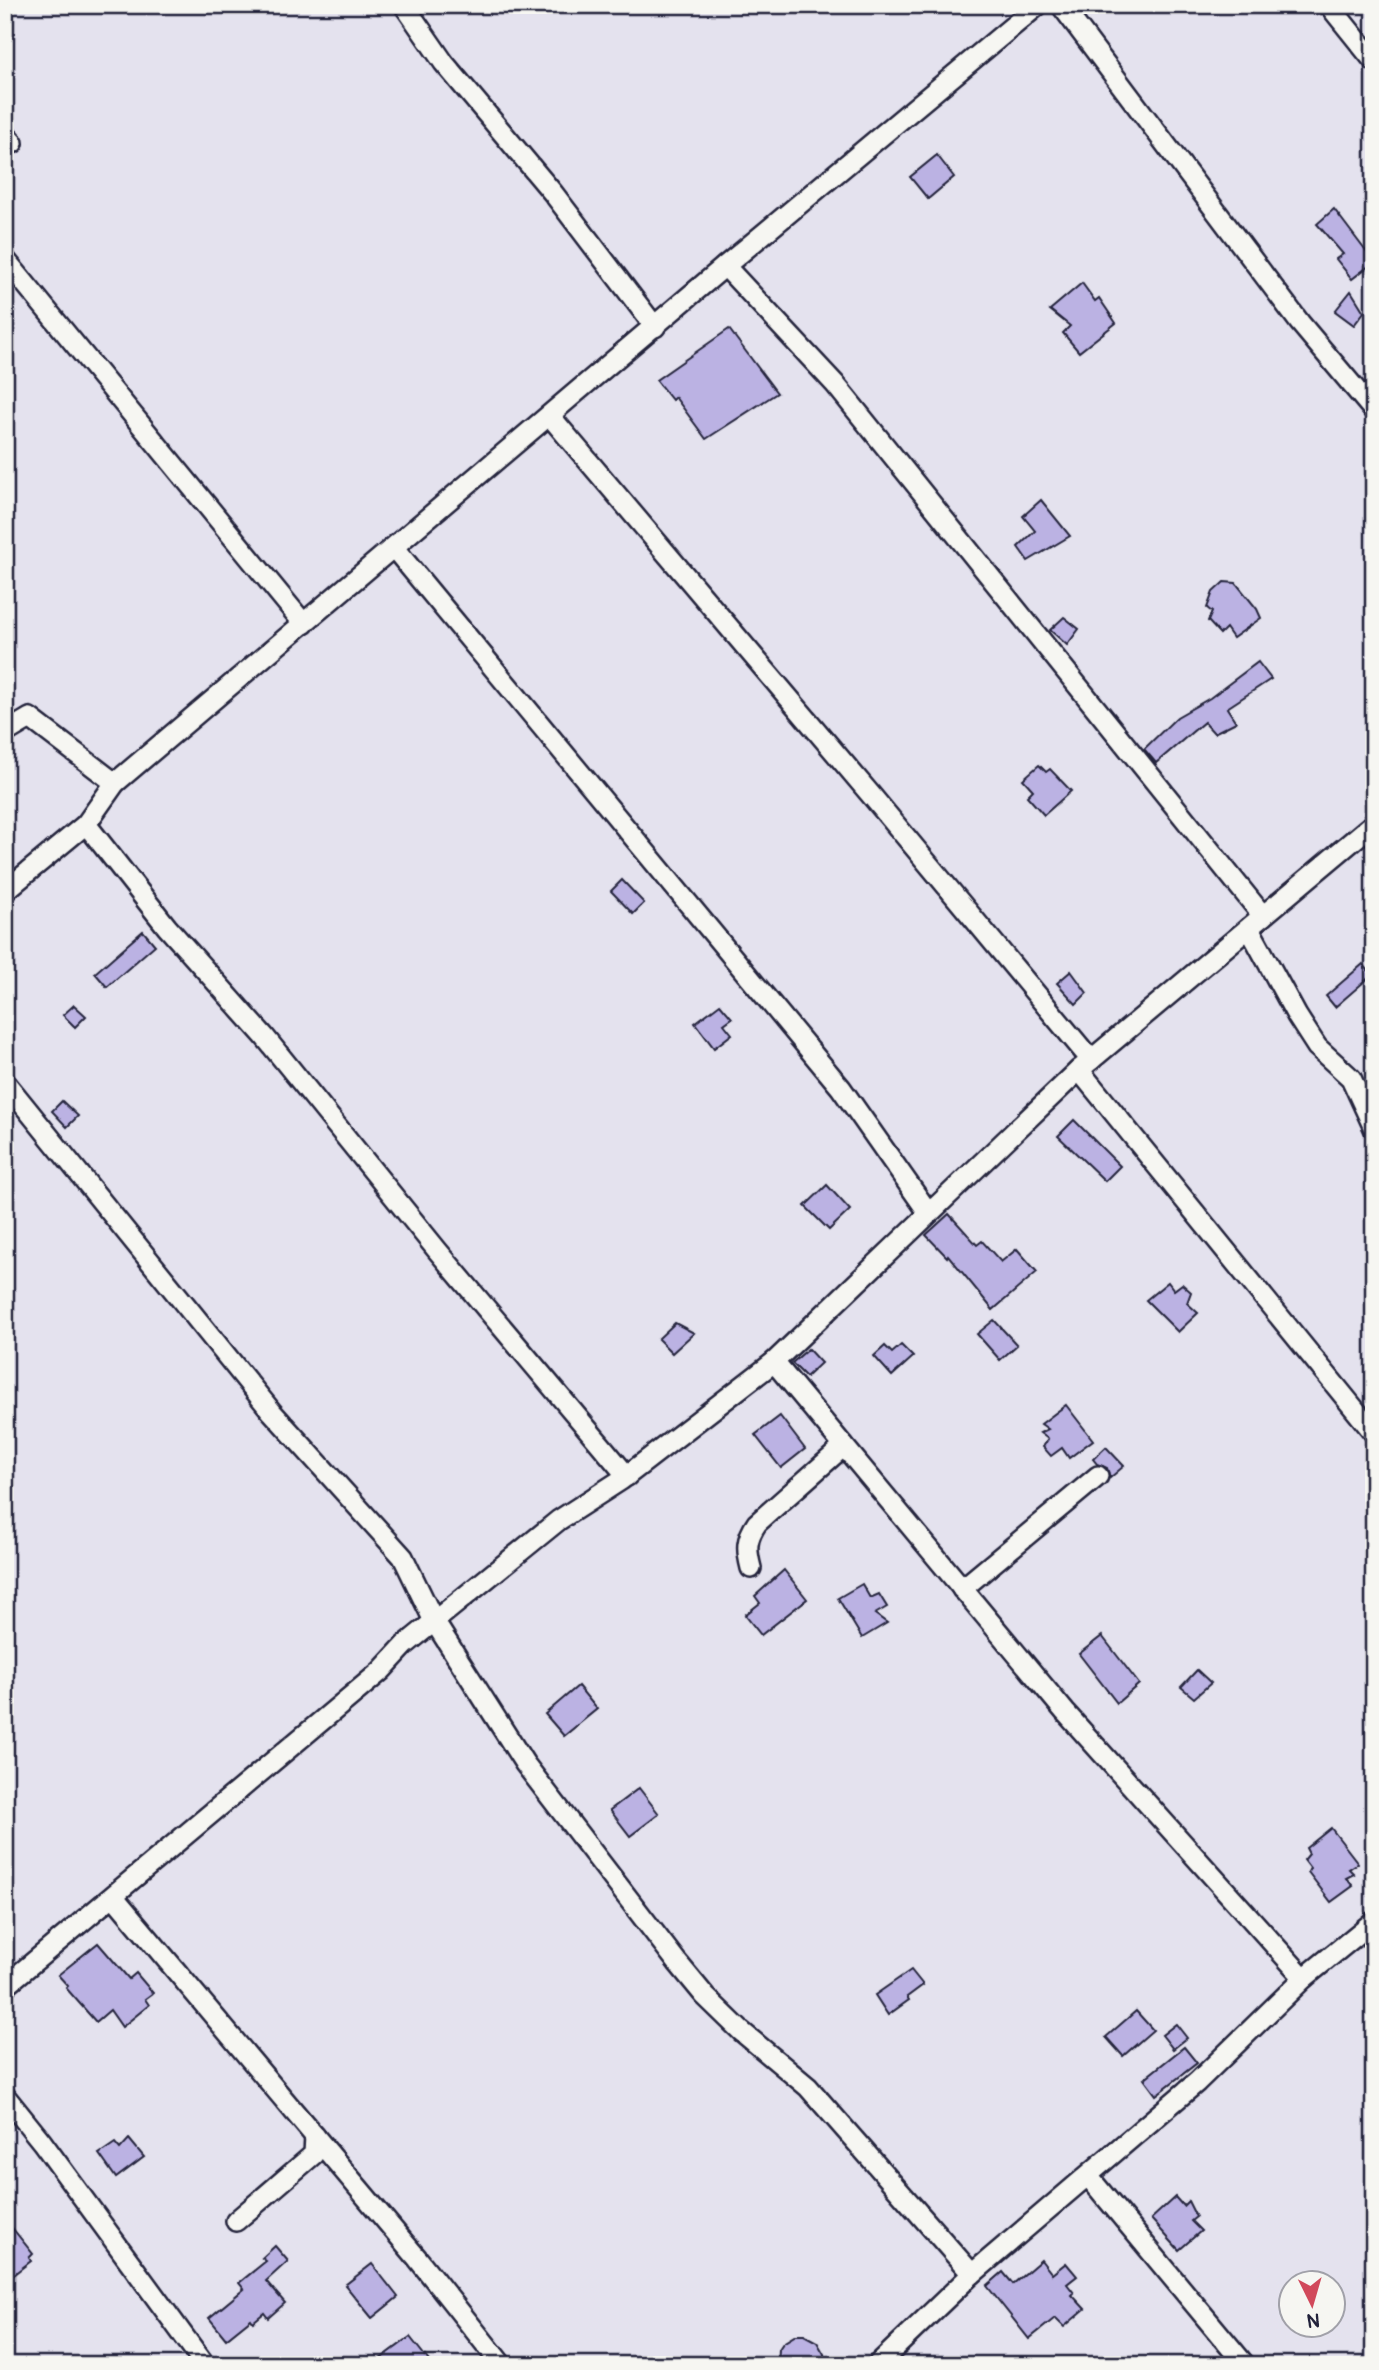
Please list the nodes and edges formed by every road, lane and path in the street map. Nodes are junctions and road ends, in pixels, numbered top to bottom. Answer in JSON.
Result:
{"nodes":[{"id":1,"x":404,"y":5,"type":"edge"},
{"id":2,"x":1038,"y":5,"type":"edge"},
{"id":3,"x":1060,"y":5,"type":"edge"},
{"id":4,"x":1328,"y":5,"type":"edge"},
{"id":5,"x":1374,"y":61,"type":"edge"},
{"id":6,"x":5,"y":259,"type":"edge"},
{"id":7,"x":725,"y":266,"type":"junction"},
{"id":8,"x":655,"y":327,"type":"junction"},
{"id":9,"x":1374,"y":411,"type":"edge"},
{"id":10,"x":550,"y":416,"type":"junction"},
{"id":11,"x":394,"y":548,"type":"junction"},
{"id":12,"x":304,"y":624,"type":"junction"},
{"id":13,"x":5,"y":733,"type":"edge"},
{"id":14,"x":116,"y":783,"type":"junction"},
{"id":15,"x":1374,"y":823,"type":"edge"},
{"id":16,"x":86,"y":824,"type":"junction"},
{"id":17,"x":5,"y":891,"type":"edge"},
{"id":18,"x":1256,"y":922,"type":"junction"},
{"id":19,"x":1085,"y":1065,"type":"junction"},
{"id":20,"x":5,"y":1082,"type":"edge"},
{"id":21,"x":1374,"y":1128,"type":"edge"},
{"id":22,"x":928,"y":1212,"type":"junction"},
{"id":23,"x":774,"y":1362,"type":"junction"},
{"id":24,"x":1374,"y":1433,"type":"edge"},
{"id":25,"x":844,"y":1446,"type":"junction"},
{"id":26,"x":626,"y":1476,"type":"junction"},
{"id":27,"x":1098,"y":1476,"type":"dead end"},
{"id":28,"x":751,"y":1567,"type":"dead end"},
{"id":29,"x":961,"y":1589,"type":"junction"},
{"id":30,"x":434,"y":1621,"type":"junction"},
{"id":31,"x":114,"y":1897,"type":"junction"},
{"id":32,"x":1374,"y":1921,"type":"edge"},
{"id":33,"x":1304,"y":1978,"type":"junction"},
{"id":34,"x":5,"y":1986,"type":"edge"},
{"id":35,"x":5,"y":2096,"type":"edge"},
{"id":36,"x":315,"y":2136,"type":"junction"},
{"id":37,"x":1088,"y":2176,"type":"junction"},
{"id":38,"x":236,"y":2221,"type":"dead end"},
{"id":39,"x":972,"y":2274,"type":"junction"},
{"id":40,"x":205,"y":2365,"type":"edge"},
{"id":41,"x":502,"y":2365,"type":"edge"},
{"id":42,"x":877,"y":2365,"type":"edge"},
{"id":43,"x":1245,"y":2365,"type":"edge"}],
"edges":[{"from":1,"to":8,"type":"street"},
{"from":2,"to":7,"type":"street"},
{"from":3,"to":9,"type":"street"},
{"from":4,"to":5,"type":"street"},
{"from":6,"to":12,"type":"street"},
{"from":7,"to":8,"type":"street"},
{"from":7,"to":18,"type":"street"},
{"from":8,"to":10,"type":"street"},
{"from":10,"to":11,"type":"street"},
{"from":10,"to":19,"type":"street"},
{"from":11,"to":12,"type":"street"},
{"from":11,"to":22,"type":"street"},
{"from":12,"to":14,"type":"street"},
{"from":13,"to":14,"type":"street"},
{"from":14,"to":16,"type":"street"},
{"from":15,"to":18,"type":"street"},
{"from":16,"to":17,"type":"street"},
{"from":16,"to":26,"type":"street"},
{"from":18,"to":19,"type":"street"},
{"from":18,"to":21,"type":"street"},
{"from":19,"to":22,"type":"street"},
{"from":19,"to":24,"type":"street"},
{"from":20,"to":30,"type":"street"},
{"from":22,"to":23,"type":"street"},
{"from":23,"to":25,"type":"street"},
{"from":23,"to":26,"type":"street"},
{"from":25,"to":28,"type":"street"},
{"from":25,"to":29,"type":"street"},
{"from":26,"to":30,"type":"street"},
{"from":27,"to":29,"type":"street"},
{"from":29,"to":33,"type":"street"},
{"from":30,"to":31,"type":"street"},
{"from":30,"to":39,"type":"street"},
{"from":31,"to":34,"type":"street"},
{"from":31,"to":36,"type":"street"},
{"from":32,"to":33,"type":"street"},
{"from":33,"to":37,"type":"street"},
{"from":35,"to":40,"type":"street"},
{"from":36,"to":38,"type":"street"},
{"from":36,"to":41,"type":"street"},
{"from":37,"to":39,"type":"street"},
{"from":37,"to":43,"type":"street"},
{"from":39,"to":42,"type":"street"}]}
